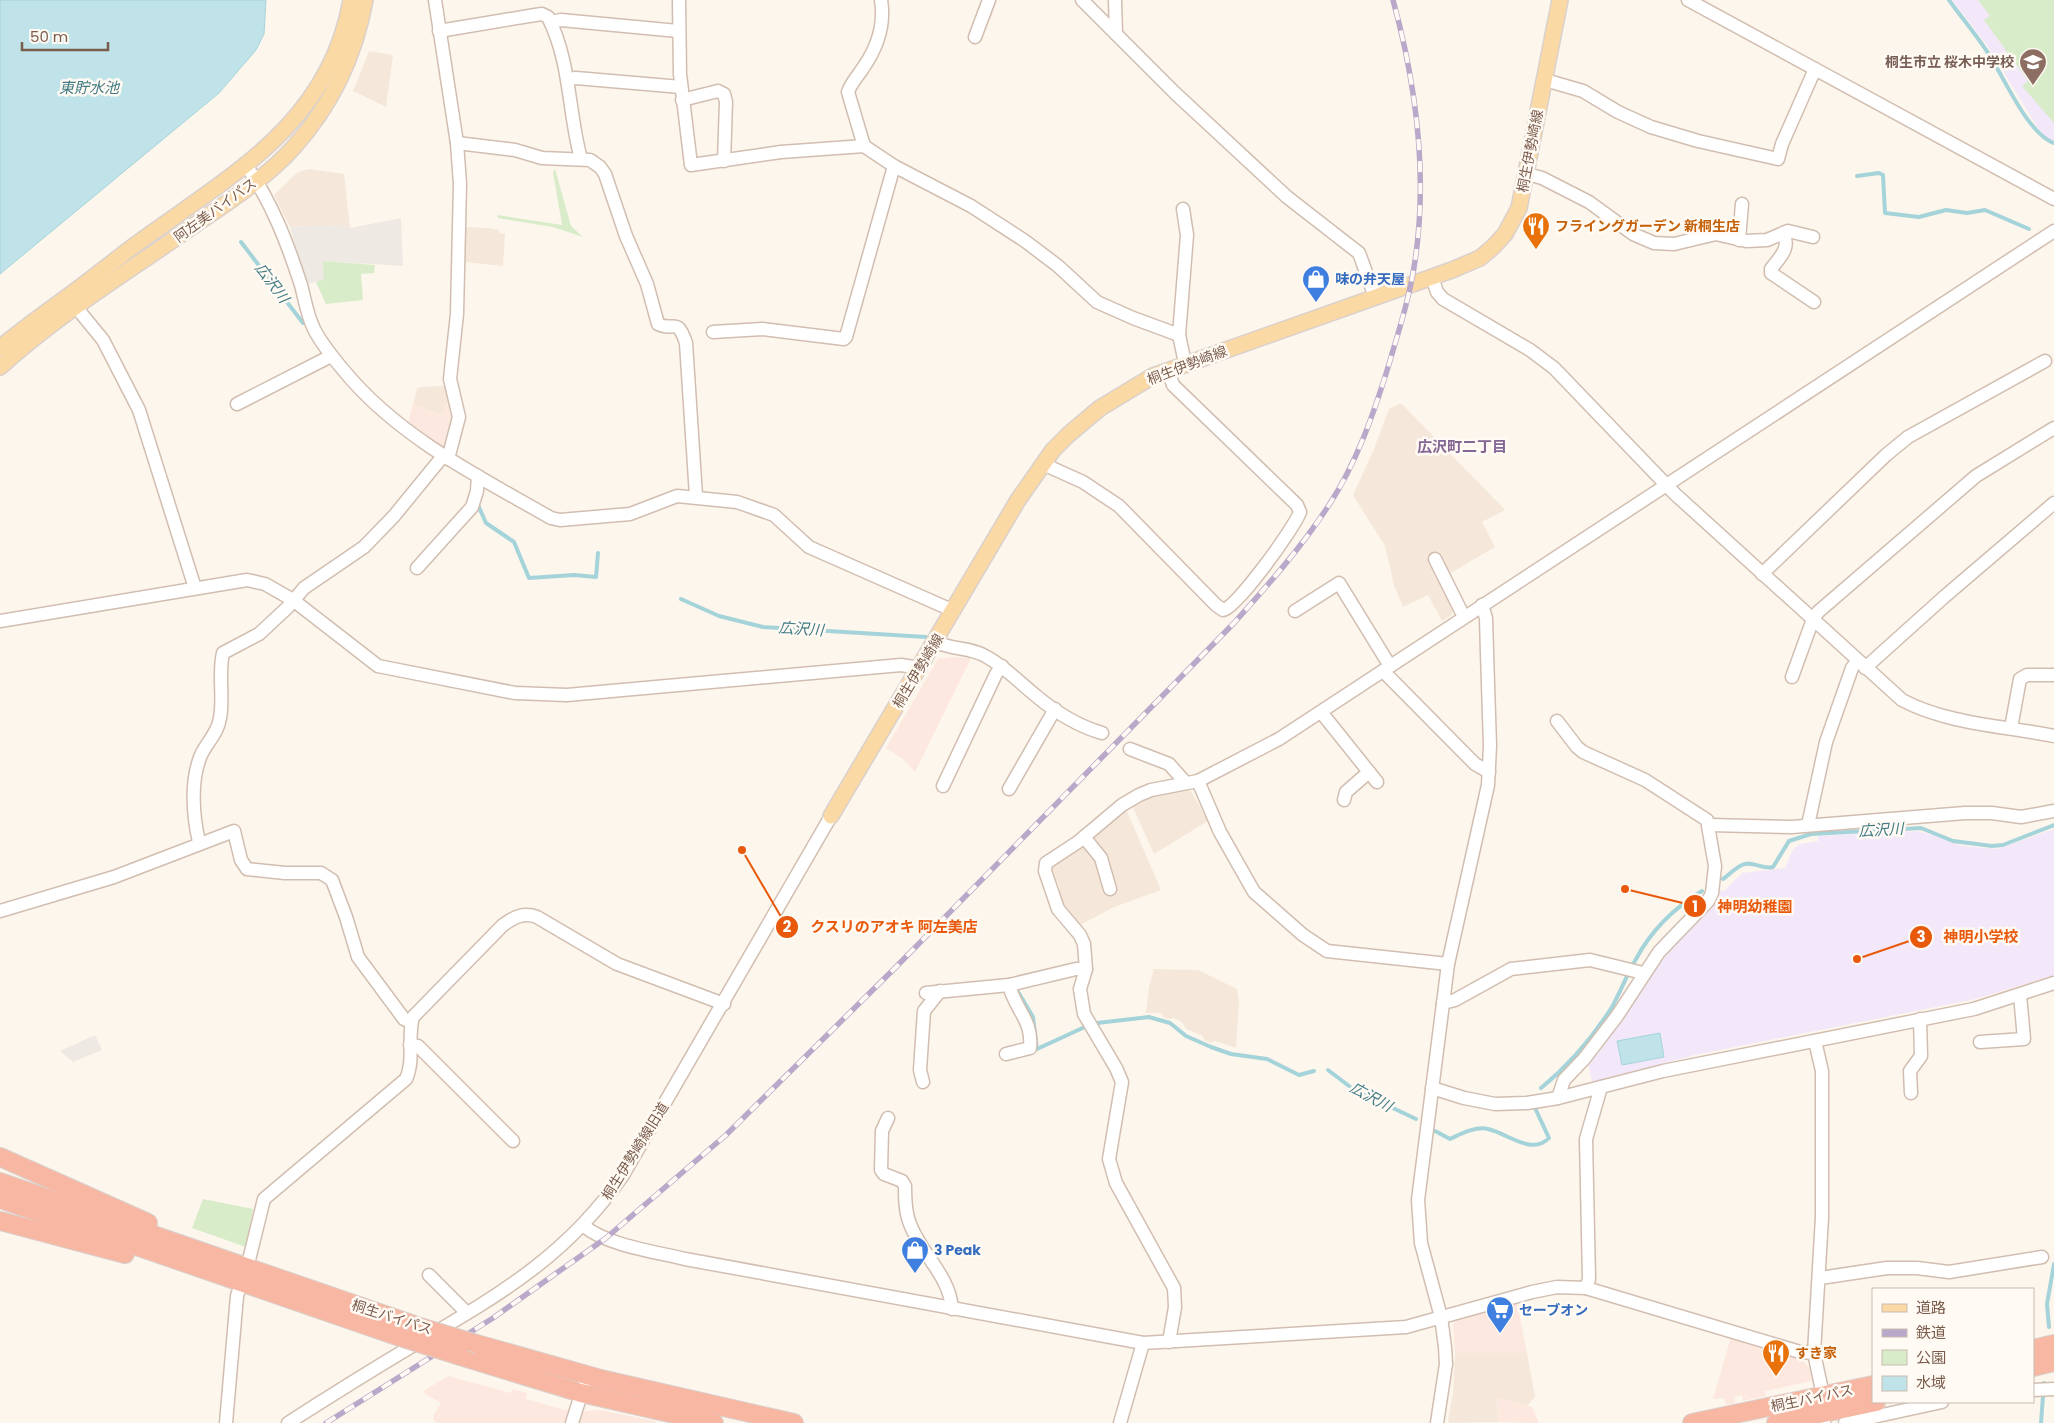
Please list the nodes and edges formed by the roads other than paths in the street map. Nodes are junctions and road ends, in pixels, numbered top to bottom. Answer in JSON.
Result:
{"nodes":[{"id":1,"x":351,"y":0,"type":"edge"},
{"id":2,"x":365,"y":0,"type":"edge"},
{"id":3,"x":435,"y":0,"type":"edge"},
{"id":4,"x":679,"y":0,"type":"edge"},
{"id":5,"x":880,"y":0,"type":"edge"},
{"id":6,"x":989,"y":0,"type":"edge"},
{"id":7,"x":1082,"y":0,"type":"edge"},
{"id":8,"x":1115,"y":0,"type":"edge"},
{"id":9,"x":1560,"y":0,"type":"edge"},
{"id":10,"x":1688,"y":0,"type":"edge"},
{"id":11,"x":551,"y":22,"type":"junction"},
{"id":12,"x":439,"y":31,"type":"junction"},
{"id":13,"x":678,"y":31,"type":"junction"},
{"id":14,"x":1116,"y":34,"type":"junction"},
{"id":15,"x":975,"y":37,"type":"dead end"},
{"id":16,"x":1815,"y":69,"type":"junction"},
{"id":17,"x":568,"y":79,"type":"junction"},
{"id":18,"x":1544,"y":80,"type":"junction"},
{"id":19,"x":682,"y":93,"type":"junction"},
{"id":20,"x":457,"y":143,"type":"junction"},
{"id":21,"x":864,"y":146,"type":"junction"},
{"id":22,"x":581,"y":159,"type":"junction"},
{"id":23,"x":724,"y":161,"type":"junction"},
{"id":24,"x":246,"y":166,"type":"junction"},
{"id":25,"x":894,"y":166,"type":"junction"},
{"id":26,"x":1527,"y":174,"type":"junction"},
{"id":27,"x":256,"y":180,"type":"junction"},
{"id":28,"x":2054,"y":199,"type":"edge"},
{"id":29,"x":1742,"y":204,"type":"dead end"},
{"id":30,"x":1183,"y":209,"type":"dead end"},
{"id":31,"x":2054,"y":231,"type":"edge"},
{"id":32,"x":1783,"y":233,"type":"junction"},
{"id":33,"x":1813,"y":237,"type":"dead end"},
{"id":34,"x":1739,"y":240,"type":"junction"},
{"id":35,"x":1432,"y":277,"type":"junction"},
{"id":36,"x":1375,"y":297,"type":"junction"},
{"id":37,"x":1814,"y":302,"type":"dead end"},
{"id":38,"x":76,"y":307,"type":"junction"},
{"id":39,"x":713,"y":332,"type":"dead end"},
{"id":40,"x":1179,"y":335,"type":"junction"},
{"id":41,"x":0,"y":348,"type":"edge"},
{"id":42,"x":331,"y":356,"type":"junction"},
{"id":43,"x":2046,"y":361,"type":"dead end"},
{"id":44,"x":1185,"y":364,"type":"junction"},
{"id":45,"x":0,"y":367,"type":"edge"},
{"id":46,"x":1168,"y":370,"type":"junction"},
{"id":47,"x":237,"y":404,"type":"dead end"},
{"id":48,"x":2054,"y":428,"type":"edge"},
{"id":49,"x":446,"y":458,"type":"junction"},
{"id":50,"x":1043,"y":464,"type":"junction"},
{"id":51,"x":478,"y":476,"type":"junction"},
{"id":52,"x":1667,"y":485,"type":"junction"},
{"id":53,"x":696,"y":496,"type":"junction"},
{"id":54,"x":2054,"y":504,"type":"edge"},
{"id":55,"x":1435,"y":559,"type":"dead end"},
{"id":56,"x":417,"y":568,"type":"dead end"},
{"id":57,"x":1762,"y":574,"type":"junction"},
{"id":58,"x":195,"y":588,"type":"junction"},
{"id":59,"x":293,"y":600,"type":"junction"},
{"id":60,"x":1482,"y":606,"type":"junction"},
{"id":61,"x":954,"y":611,"type":"junction"},
{"id":62,"x":1295,"y":611,"type":"dead end"},
{"id":63,"x":1464,"y":617,"type":"junction"},
{"id":64,"x":1812,"y":619,"type":"junction"},
{"id":65,"x":0,"y":621,"type":"edge"},
{"id":66,"x":936,"y":642,"type":"junction"},
{"id":67,"x":1861,"y":664,"type":"junction"},
{"id":68,"x":1002,"y":666,"type":"junction"},
{"id":69,"x":920,"y":668,"type":"junction"},
{"id":70,"x":1386,"y":668,"type":"junction"},
{"id":71,"x":2054,"y":675,"type":"edge"},
{"id":72,"x":1792,"y":677,"type":"dead end"},
{"id":73,"x":1055,"y":709,"type":"junction"},
{"id":74,"x":1321,"y":712,"type":"junction"},
{"id":75,"x":1556,"y":721,"type":"dead end"},
{"id":76,"x":2011,"y":728,"type":"junction"},
{"id":77,"x":1102,"y":733,"type":"dead end"},
{"id":78,"x":2054,"y":736,"type":"edge"},
{"id":79,"x":1130,"y":749,"type":"dead end"},
{"id":80,"x":1488,"y":772,"type":"junction"},
{"id":81,"x":1192,"y":782,"type":"junction"},
{"id":82,"x":943,"y":786,"type":"dead end"},
{"id":83,"x":1009,"y":789,"type":"dead end"},
{"id":84,"x":1344,"y":800,"type":"dead end"},
{"id":85,"x":2054,"y":812,"type":"edge"},
{"id":86,"x":831,"y":816,"type":"joint"},
{"id":87,"x":1710,"y":825,"type":"junction"},
{"id":88,"x":1808,"y":825,"type":"junction"},
{"id":89,"x":1084,"y":836,"type":"junction"},
{"id":90,"x":199,"y":842,"type":"junction"},
{"id":91,"x":1110,"y":889,"type":"dead end"},
{"id":92,"x":0,"y":911,"type":"edge"},
{"id":93,"x":1448,"y":964,"type":"junction"},
{"id":94,"x":1086,"y":969,"type":"junction"},
{"id":95,"x":1634,"y":971,"type":"junction"},
{"id":96,"x":2054,"y":983,"type":"edge"},
{"id":97,"x":1009,"y":985,"type":"junction"},
{"id":98,"x":940,"y":991,"type":"junction"},
{"id":99,"x":926,"y":993,"type":"dead end"},
{"id":100,"x":2020,"y":995,"type":"junction"},
{"id":101,"x":1443,"y":1002,"type":"junction"},
{"id":102,"x":724,"y":1004,"type":"junction"},
{"id":103,"x":1920,"y":1019,"type":"junction"},
{"id":104,"x":412,"y":1022,"type":"junction"},
{"id":105,"x":1815,"y":1041,"type":"junction"},
{"id":106,"x":1980,"y":1042,"type":"dead end"},
{"id":107,"x":410,"y":1045,"type":"junction"},
{"id":108,"x":1006,"y":1054,"type":"dead end"},
{"id":109,"x":923,"y":1082,"type":"dead end"},
{"id":110,"x":1601,"y":1087,"type":"junction"},
{"id":111,"x":1432,"y":1088,"type":"junction"},
{"id":112,"x":1911,"y":1093,"type":"dead end"},
{"id":113,"x":1558,"y":1098,"type":"junction"},
{"id":114,"x":888,"y":1118,"type":"dead end"},
{"id":115,"x":514,"y":1141,"type":"dead end"},
{"id":116,"x":0,"y":1157,"type":"edge"},
{"id":117,"x":0,"y":1182,"type":"edge"},
{"id":118,"x":0,"y":1198,"type":"edge"},
{"id":119,"x":0,"y":1221,"type":"edge"},
{"id":120,"x":584,"y":1226,"type":"junction"},
{"id":121,"x":2042,"y":1257,"type":"dead end"},
{"id":122,"x":429,"y":1275,"type":"dead end"},
{"id":123,"x":244,"y":1276,"type":"junction"},
{"id":124,"x":1820,"y":1278,"type":"junction"},
{"id":125,"x":1586,"y":1288,"type":"junction"},
{"id":126,"x":952,"y":1310,"type":"junction"},
{"id":127,"x":467,"y":1314,"type":"junction"},
{"id":128,"x":1440,"y":1317,"type":"junction"},
{"id":129,"x":1169,"y":1342,"type":"junction"},
{"id":130,"x":1143,"y":1343,"type":"junction"},
{"id":131,"x":2054,"y":1344,"type":"edge"},
{"id":132,"x":2034,"y":1349,"type":"edge"},
{"id":133,"x":1814,"y":1353,"type":"junction"},
{"id":134,"x":2054,"y":1362,"type":"edge"},
{"id":135,"x":2034,"y":1367,"type":"edge"},
{"id":136,"x":587,"y":1376,"type":"junction"},
{"id":137,"x":1872,"y":1384,"type":"edge"},
{"id":138,"x":581,"y":1393,"type":"junction"},
{"id":139,"x":1823,"y":1395,"type":"junction"},
{"id":140,"x":1873,"y":1403,"type":"edge"},
{"id":141,"x":1937,"y":1403,"type":"edge"},
{"id":142,"x":1824,"y":1418,"type":"edge"},
{"id":143,"x":226,"y":1423,"type":"edge"},
{"id":144,"x":288,"y":1423,"type":"edge"},
{"id":145,"x":572,"y":1423,"type":"edge"},
{"id":146,"x":714,"y":1423,"type":"edge"},
{"id":147,"x":794,"y":1423,"type":"edge"},
{"id":148,"x":1120,"y":1423,"type":"edge"},
{"id":149,"x":1437,"y":1423,"type":"edge"},
{"id":150,"x":1692,"y":1423,"type":"edge"},
{"id":151,"x":1776,"y":1423,"type":"edge"},
{"id":152,"x":1845,"y":1423,"type":"edge"}],
"edges":[{"from":1,"to":24,"type":"main road","name":"阿左美バイパス"},
{"from":2,"to":27,"type":"main road","name":"阿左美バイパス"},
{"from":3,"to":12,"type":"street"},
{"from":4,"to":13,"type":"street"},
{"from":5,"to":21,"type":"street"},
{"from":6,"to":15,"type":"street"},
{"from":7,"to":14,"type":"street"},
{"from":8,"to":14,"type":"street"},
{"from":9,"to":18,"type":"main road","name":"桐生伊勢崎線"},
{"from":10,"to":16,"type":"street"},
{"from":11,"to":12,"type":"street"},
{"from":11,"to":13,"type":"street"},
{"from":11,"to":17,"type":"street"},
{"from":12,"to":20,"type":"street"},
{"from":13,"to":19,"type":"street"},
{"from":14,"to":36,"type":"street"},
{"from":16,"to":18,"type":"street"},
{"from":16,"to":28,"type":"street"},
{"from":17,"to":19,"type":"street"},
{"from":17,"to":22,"type":"street"},
{"from":18,"to":26,"type":"main road","name":"桐生伊勢崎線"},
{"from":19,"to":23,"type":"street"},
{"from":19,"to":23,"type":"street"},
{"from":20,"to":22,"type":"street"},
{"from":20,"to":49,"type":"street"},
{"from":21,"to":23,"type":"street"},
{"from":21,"to":25,"type":"street"},
{"from":22,"to":53,"type":"street"},
{"from":24,"to":27,"type":"street"},
{"from":24,"to":41,"type":"main road","name":"阿左美バイパス"},
{"from":25,"to":39,"type":"street"},
{"from":25,"to":40,"type":"street"},
{"from":26,"to":34,"type":"street"},
{"from":26,"to":35,"type":"main road","name":"桐生伊勢崎線"},
{"from":27,"to":38,"type":"main road","name":"阿左美バイパス"},
{"from":27,"to":42,"type":"street"},
{"from":29,"to":34,"type":"street"},
{"from":30,"to":40,"type":"street"},
{"from":31,"to":52,"type":"street"},
{"from":32,"to":33,"type":"street"},
{"from":32,"to":34,"type":"street"},
{"from":32,"to":37,"type":"street"},
{"from":35,"to":36,"type":"main road","name":"桐生伊勢崎線"},
{"from":35,"to":52,"type":"street"},
{"from":36,"to":44,"type":"main road","name":"桐生伊勢崎線"},
{"from":38,"to":45,"type":"main road","name":"阿左美バイパス"},
{"from":38,"to":58,"type":"street"},
{"from":40,"to":44,"type":"street"},
{"from":42,"to":47,"type":"street"},
{"from":42,"to":49,"type":"street"},
{"from":43,"to":57,"type":"street"},
{"from":44,"to":46,"type":"main road","name":"桐生伊勢崎線"},
{"from":46,"to":50,"type":"main road","name":"桐生伊勢崎線"},
{"from":46,"to":50,"type":"street"},
{"from":48,"to":64,"type":"street"},
{"from":49,"to":51,"type":"street"},
{"from":49,"to":59,"type":"street"},
{"from":50,"to":61,"type":"main road","name":"桐生伊勢崎線"},
{"from":51,"to":53,"type":"street"},
{"from":51,"to":56,"type":"street"},
{"from":52,"to":57,"type":"street"},
{"from":52,"to":60,"type":"street"},
{"from":53,"to":61,"type":"street"},
{"from":54,"to":67,"type":"street"},
{"from":55,"to":63,"type":"street"},
{"from":57,"to":64,"type":"street"},
{"from":58,"to":59,"type":"street"},
{"from":58,"to":65,"type":"street"},
{"from":59,"to":69,"type":"street"},
{"from":59,"to":90,"type":"street"},
{"from":60,"to":63,"type":"street"},
{"from":60,"to":80,"type":"street"},
{"from":61,"to":66,"type":"main road","name":"桐生伊勢崎線"},
{"from":62,"to":70,"type":"street"},
{"from":63,"to":70,"type":"street"},
{"from":64,"to":67,"type":"street"},
{"from":64,"to":72,"type":"street"},
{"from":66,"to":68,"type":"street"},
{"from":66,"to":69,"type":"main road","name":"桐生伊勢崎線"},
{"from":67,"to":76,"type":"street"},
{"from":67,"to":88,"type":"street"},
{"from":68,"to":73,"type":"street"},
{"from":68,"to":82,"type":"street"},
{"from":69,"to":86,"type":"main road","name":"桐生伊勢崎線"},
{"from":70,"to":74,"type":"street"},
{"from":70,"to":80,"type":"street"},
{"from":71,"to":76,"type":"street"},
{"from":73,"to":77,"type":"street"},
{"from":73,"to":83,"type":"street"},
{"from":74,"to":81,"type":"street"},
{"from":74,"to":84,"type":"street"},
{"from":75,"to":87,"type":"street"},
{"from":76,"to":78,"type":"street"},
{"from":79,"to":81,"type":"street"},
{"from":80,"to":93,"type":"street"},
{"from":81,"to":89,"type":"street"},
{"from":81,"to":93,"type":"street"},
{"from":85,"to":88,"type":"street"},
{"from":86,"to":102,"type":"street","name":"桐生伊勢崎線旧道"},
{"from":87,"to":88,"type":"street"},
{"from":87,"to":95,"type":"street"},
{"from":89,"to":91,"type":"street"},
{"from":89,"to":94,"type":"street"},
{"from":90,"to":92,"type":"street"},
{"from":90,"to":104,"type":"street"},
{"from":93,"to":101,"type":"street"},
{"from":94,"to":97,"type":"street"},
{"from":94,"to":129,"type":"street"},
{"from":95,"to":101,"type":"street"},
{"from":95,"to":113,"type":"street"},
{"from":96,"to":100,"type":"street"},
{"from":97,"to":98,"type":"street"},
{"from":97,"to":108,"type":"street"},
{"from":98,"to":99,"type":"street"},
{"from":98,"to":109,"type":"street"},
{"from":100,"to":103,"type":"street"},
{"from":100,"to":106,"type":"street"},
{"from":101,"to":111,"type":"street"},
{"from":102,"to":104,"type":"street"},
{"from":102,"to":120,"type":"street","name":"桐生伊勢崎線旧道"},
{"from":103,"to":105,"type":"street"},
{"from":103,"to":112,"type":"street"},
{"from":104,"to":107,"type":"street"},
{"from":105,"to":110,"type":"street"},
{"from":105,"to":124,"type":"street"},
{"from":107,"to":115,"type":"street"},
{"from":107,"to":123,"type":"street"},
{"from":110,"to":113,"type":"street"},
{"from":110,"to":125,"type":"street"},
{"from":111,"to":113,"type":"street"},
{"from":111,"to":128,"type":"street"},
{"from":114,"to":126,"type":"street"},
{"from":116,"to":123,"type":"highway"},
{"from":117,"to":123,"type":"highway","name":"桐生バイパス"},
{"from":118,"to":123,"type":"highway","name":"桐生バイパス"},
{"from":119,"to":123,"type":"highway"},
{"from":120,"to":126,"type":"street"},
{"from":120,"to":127,"type":"street","name":"桐生伊勢崎線旧道"},
{"from":121,"to":124,"type":"street"},
{"from":122,"to":127,"type":"street"},
{"from":123,"to":136,"type":"highway","name":"桐生バイパス","bridge":true},
{"from":123,"to":138,"type":"highway","name":"桐生バイパス","bridge":true},
{"from":123,"to":143,"type":"street"},
{"from":124,"to":133,"type":"street"},
{"from":125,"to":128,"type":"street"},
{"from":125,"to":133,"type":"street"},
{"from":126,"to":130,"type":"street"},
{"from":127,"to":144,"type":"street","name":"桐生伊勢崎線旧道"},
{"from":128,"to":129,"type":"street"},
{"from":128,"to":149,"type":"street"},
{"from":129,"to":130,"type":"street"},
{"from":130,"to":148,"type":"street"},
{"from":131,"to":132,"type":"highway"},
{"from":133,"to":139,"type":"street"},
{"from":134,"to":135,"type":"highway"},
{"from":136,"to":138,"type":"street"},
{"from":136,"to":147,"type":"highway","name":"桐生バイパス"},
{"from":137,"to":139,"type":"highway","name":"桐生バイパス"},
{"from":138,"to":145,"type":"street"},
{"from":138,"to":146,"type":"highway","name":"桐生バイパス"},
{"from":139,"to":142,"type":"street"},
{"from":139,"to":150,"type":"highway","name":"桐生バイパス"},
{"from":140,"to":142,"type":"highway","name":"桐生バイパス"},
{"from":141,"to":152,"type":"street"},
{"from":142,"to":151,"type":"highway","name":"桐生バイパス"}]}
